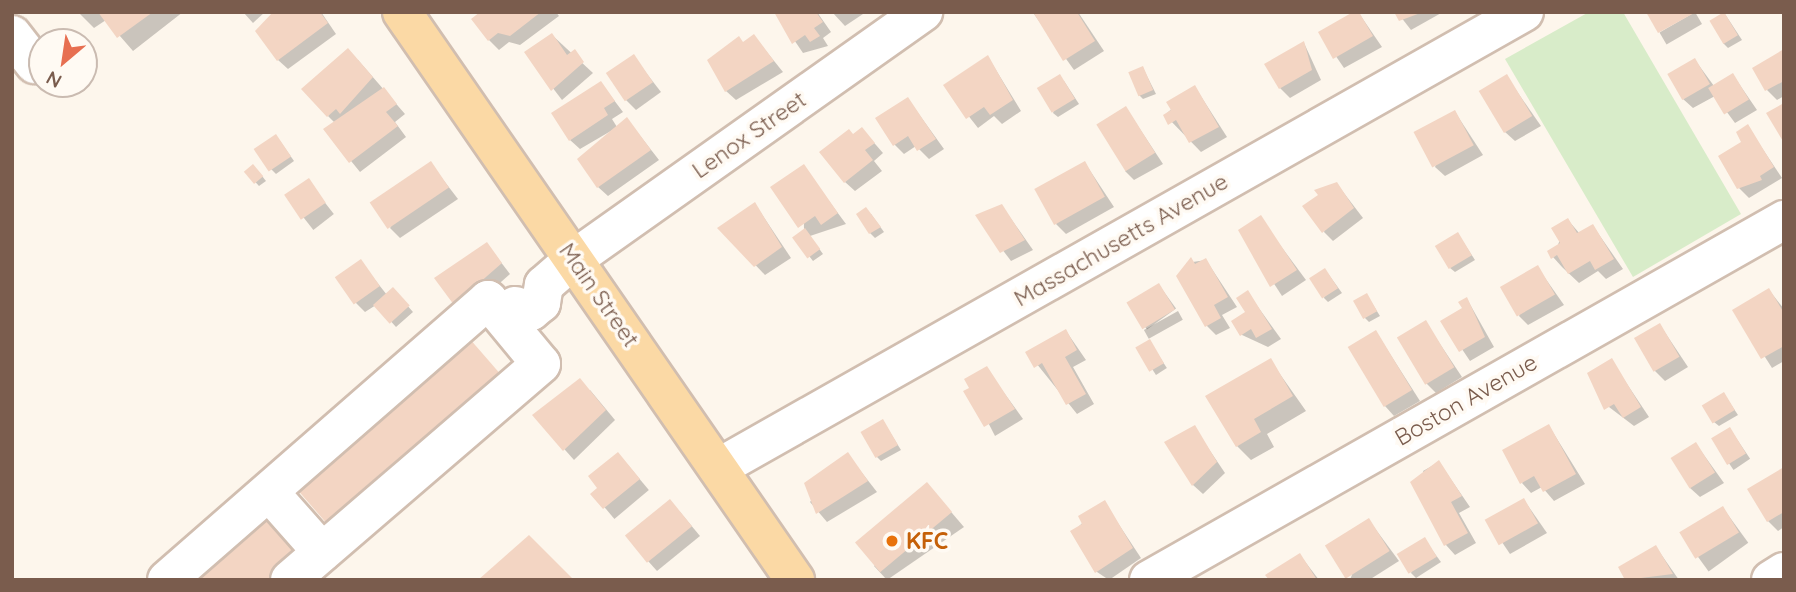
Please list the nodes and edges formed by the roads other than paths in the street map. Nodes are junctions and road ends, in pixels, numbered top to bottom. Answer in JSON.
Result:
{"nodes":[{"id":1,"x":403,"y":12,"type":"edge"},
{"id":2,"x":923,"y":12,"type":"edge"},
{"id":3,"x":1524,"y":12,"type":"edge"},
{"id":4,"x":1784,"y":220,"type":"edge"},
{"id":5,"x":574,"y":258,"type":"junction"},
{"id":6,"x":520,"y":302,"type":"junction"},
{"id":7,"x":718,"y":468,"type":"junction"},
{"id":8,"x":269,"y":492,"type":"junction"},
{"id":9,"x":322,"y":552,"type":"junction"},
{"id":10,"x":1784,"y":572,"type":"edge"},
{"id":11,"x":167,"y":580,"type":"edge"},
{"id":12,"x":290,"y":580,"type":"edge"},
{"id":13,"x":795,"y":580,"type":"edge"},
{"id":14,"x":1149,"y":580,"type":"edge"},
{"id":15,"x":1771,"y":580,"type":"edge"}],
"edges":[{"from":1,"to":5,"type":"main road","name":"Main Street"},
{"from":2,"to":5,"type":"street","name":"Lenox Street"},
{"from":3,"to":7,"type":"street","name":"Massachusetts Avenue"},
{"from":4,"to":14,"type":"street","name":"Boston Avenue"},
{"from":5,"to":6,"type":"street","name":"Lenox Street"},
{"from":5,"to":7,"type":"main road","name":"Main Street"},
{"from":6,"to":8,"type":"street"},
{"from":6,"to":9,"type":"street"},
{"from":7,"to":13,"type":"main road","name":"Main Street"},
{"from":8,"to":9,"type":"street"},
{"from":8,"to":11,"type":"street"},
{"from":9,"to":12,"type":"street"},
{"from":10,"to":15,"type":"street"}]}
